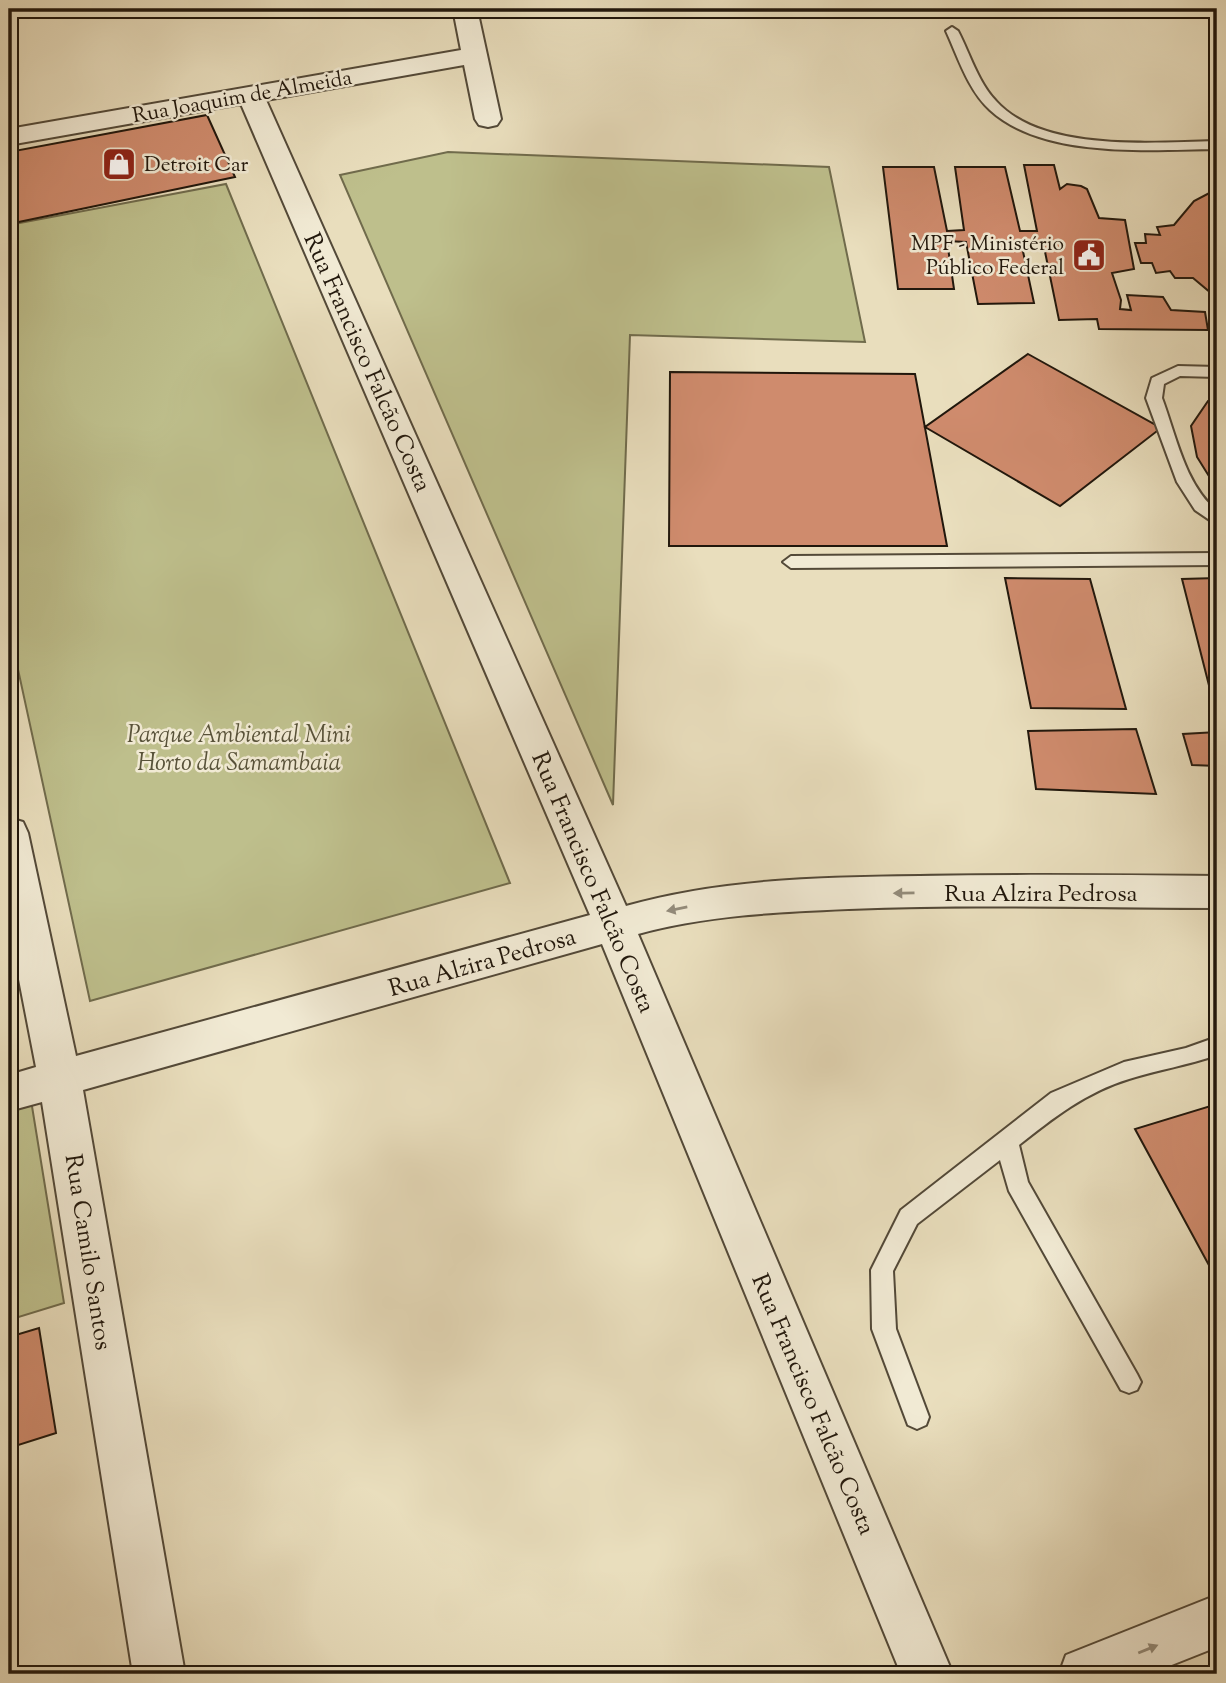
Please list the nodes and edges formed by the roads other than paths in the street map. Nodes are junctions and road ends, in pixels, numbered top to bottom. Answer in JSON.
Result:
{"nodes":[{"id":1,"x":465,"y":9,"type":"edge"},
{"id":2,"x":952,"y":31,"type":"dead end"},
{"id":3,"x":475,"y":55,"type":"junction"},
{"id":4,"x":250,"y":94,"type":"junction"},
{"id":5,"x":488,"y":119,"type":"dead end"},
{"id":6,"x":9,"y":137,"type":"edge"},
{"id":7,"x":1217,"y":145,"type":"edge"},
{"id":8,"x":1217,"y":372,"type":"edge"},
{"id":9,"x":1217,"y":519,"type":"edge"},
{"id":10,"x":1217,"y":559,"type":"edge"},
{"id":11,"x":791,"y":562,"type":"dead end"},
{"id":12,"x":9,"y":833,"type":"edge"},
{"id":13,"x":1217,"y":892,"type":"edge"},
{"id":14,"x":614,"y":924,"type":"junction"},
{"id":15,"x":1217,"y":1045,"type":"edge"},
{"id":16,"x":60,"y":1079,"type":"junction"},
{"id":17,"x":9,"y":1093,"type":"edge"},
{"id":18,"x":1007,"y":1142,"type":"junction"},
{"id":19,"x":1129,"y":1382,"type":"dead end"},
{"id":20,"x":917,"y":1417,"type":"dead end"},
{"id":21,"x":1217,"y":1621,"type":"edge"},
{"id":22,"x":159,"y":1674,"type":"edge"},
{"id":23,"x":927,"y":1674,"type":"edge"},
{"id":24,"x":1085,"y":1674,"type":"edge"}],
"edges":[{"from":1,"to":3,"type":"street"},
{"from":2,"to":7,"type":"lane"},
{"from":3,"to":4,"type":"street","name":"Rua Joaquim de Almeida"},
{"from":3,"to":5,"type":"street"},
{"from":4,"to":6,"type":"street","name":"Rua Joaquim de Almeida"},
{"from":4,"to":14,"type":"street","name":"Rua Francisco Falcão Costa"},
{"from":8,"to":9,"type":"lane"},
{"from":10,"to":11,"type":"lane"},
{"from":12,"to":16,"type":"street","name":"Rua Camilo Santos"},
{"from":13,"to":14,"type":"street","name":"Rua Alzira Pedrosa","one_way":true},
{"from":14,"to":16,"type":"street","name":"Rua Alzira Pedrosa"},
{"from":14,"to":23,"type":"street","name":"Rua Francisco Falcão Costa"},
{"from":15,"to":18,"type":"lane"},
{"from":16,"to":17,"type":"street","name":"Rua Alzira Pedrosa"},
{"from":16,"to":22,"type":"street","name":"Rua Camilo Santos"},
{"from":18,"to":19,"type":"lane"},
{"from":18,"to":20,"type":"lane"},
{"from":24,"to":21,"type":"street","one_way":true}]}
